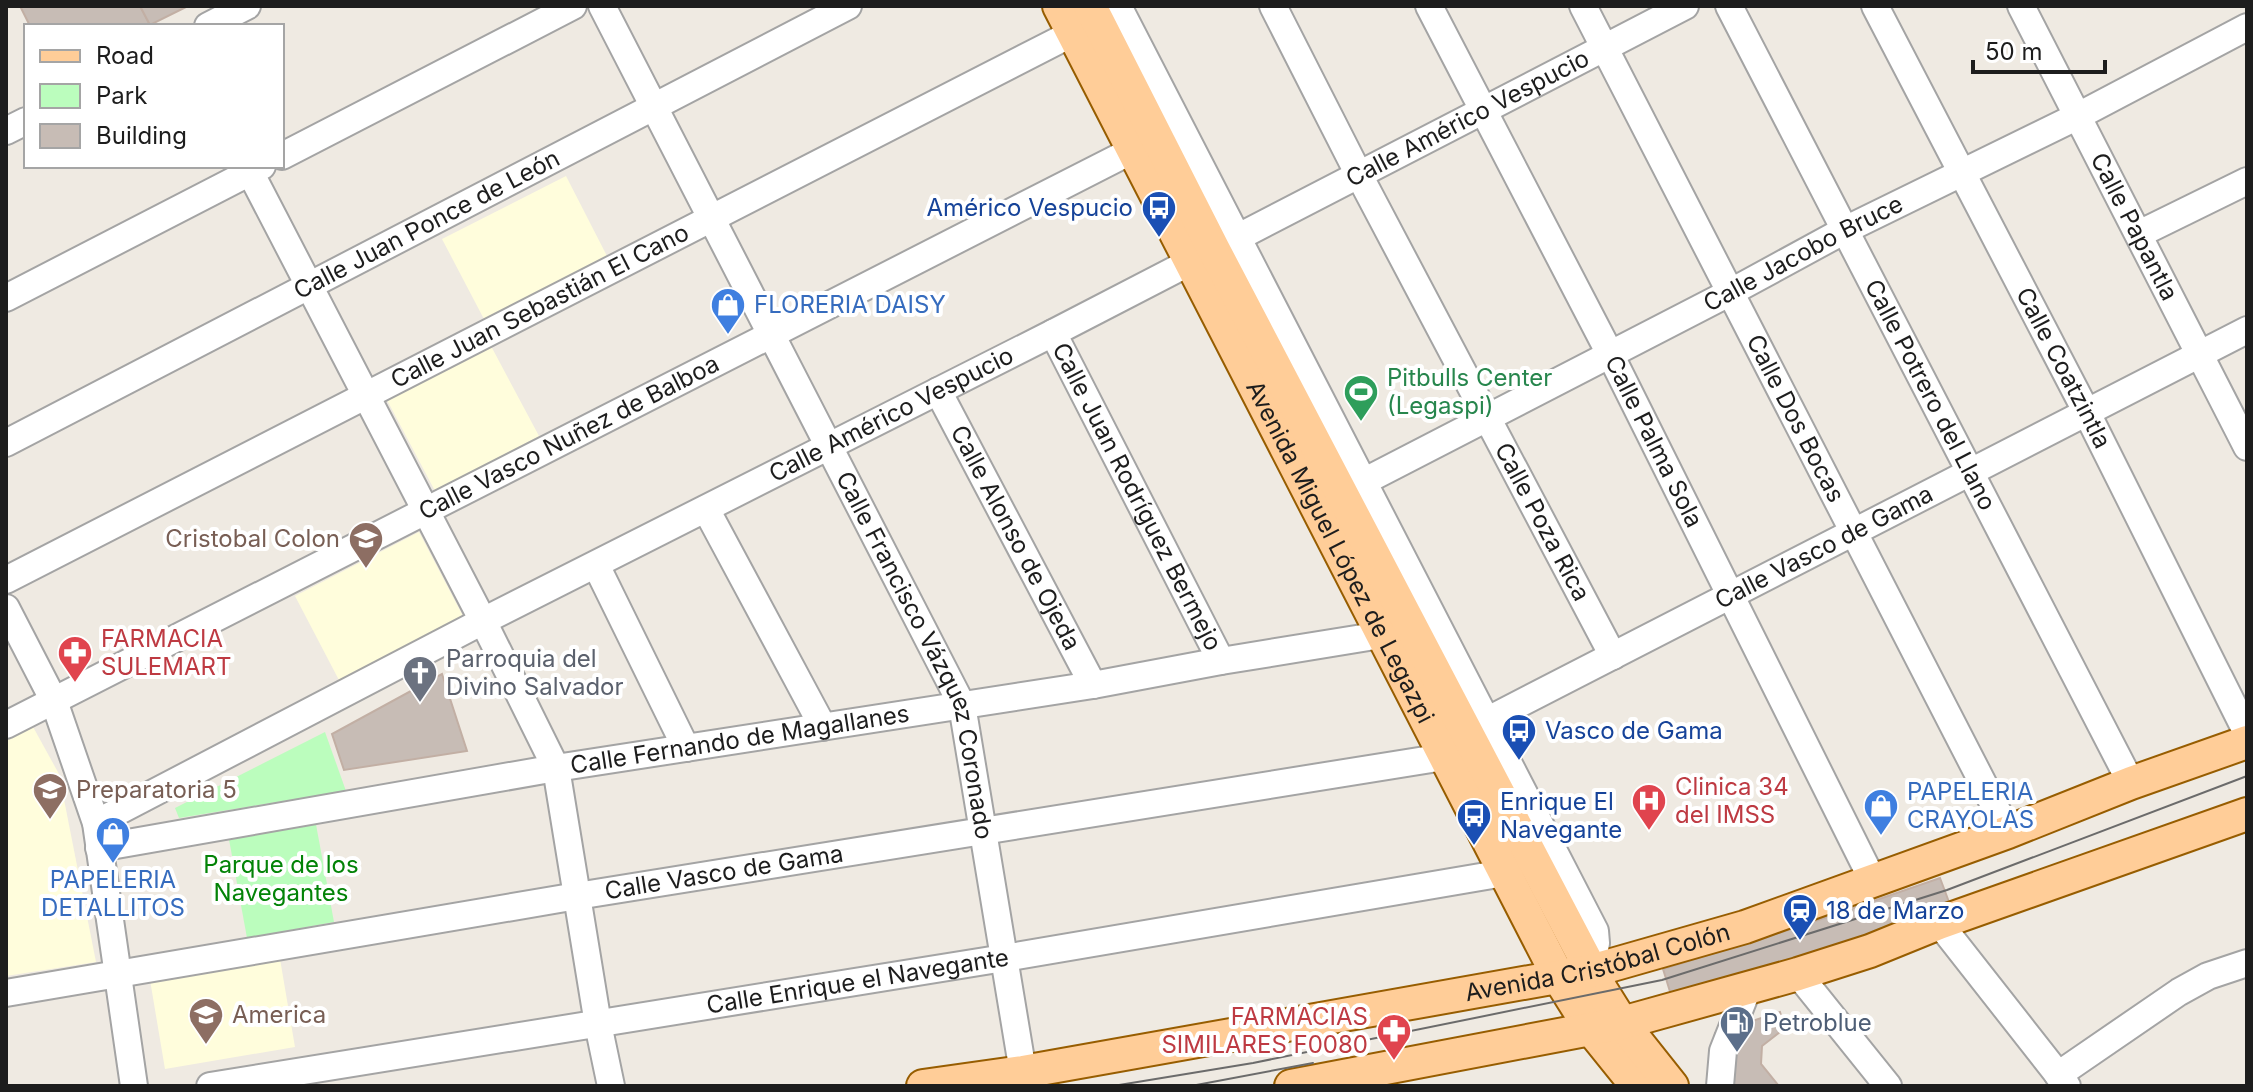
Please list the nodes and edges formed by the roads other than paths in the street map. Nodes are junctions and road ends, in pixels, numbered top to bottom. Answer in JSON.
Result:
{"nodes":[{"id":1,"x":247,"y":6,"type":"edge"},
{"id":2,"x":573,"y":6,"type":"edge"},
{"id":3,"x":602,"y":6,"type":"edge"},
{"id":4,"x":848,"y":6,"type":"edge"},
{"id":5,"x":1090,"y":6,"type":"edge"},
{"id":6,"x":1118,"y":6,"type":"edge"},
{"id":7,"x":1273,"y":6,"type":"edge"},
{"id":8,"x":1429,"y":6,"type":"edge"},
{"id":9,"x":1583,"y":6,"type":"edge"},
{"id":10,"x":1685,"y":6,"type":"edge"},
{"id":11,"x":1729,"y":6,"type":"edge"},
{"id":12,"x":1875,"y":6,"type":"edge"},
{"id":13,"x":2021,"y":6,"type":"edge"},
{"id":14,"x":1066,"y":20,"type":"edge"},
{"id":15,"x":212,"y":24,"type":"edge"},
{"id":16,"x":2247,"y":27,"type":"edge"},
{"id":17,"x":1604,"y":47,"type":"junction"},
{"id":18,"x":654,"y":107,"type":"junction"},
{"id":19,"x":1482,"y":110,"type":"junction"},
{"id":20,"x":2078,"y":116,"type":"junction"},
{"id":21,"x":24,"y":122,"type":"edge"},
{"id":22,"x":6,"y":131,"type":"edge"},
{"id":23,"x":1133,"y":150,"type":"junction"},
{"id":24,"x":284,"y":155,"type":"edge"},
{"id":25,"x":253,"y":168,"type":"edge"},
{"id":26,"x":1961,"y":173,"type":"junction"},
{"id":27,"x":1359,"y":175,"type":"junction"},
{"id":28,"x":2247,"y":181,"type":"edge"},
{"id":29,"x":711,"y":218,"type":"junction"},
{"id":30,"x":1845,"y":230,"type":"junction"},
{"id":31,"x":2139,"y":234,"type":"junction"},
{"id":32,"x":1214,"y":250,"type":"junction"},
{"id":33,"x":309,"y":286,"type":"junction"},
{"id":34,"x":1731,"y":292,"type":"junction"},
{"id":35,"x":6,"y":298,"type":"edge"},
{"id":36,"x":2247,"y":330,"type":"edge"},
{"id":37,"x":1053,"y":333,"type":"junction"},
{"id":38,"x":771,"y":335,"type":"junction"},
{"id":39,"x":1610,"y":354,"type":"junction"},
{"id":40,"x":2199,"y":354,"type":"junction"},
{"id":41,"x":938,"y":391,"type":"junction"},
{"id":42,"x":366,"y":395,"type":"junction"},
{"id":43,"x":2087,"y":413,"type":"junction"},
{"id":44,"x":1488,"y":419,"type":"junction"},
{"id":45,"x":6,"y":443,"type":"edge"},
{"id":46,"x":829,"y":447,"type":"junction"},
{"id":47,"x":2247,"y":447,"type":"edge"},
{"id":48,"x":1970,"y":473,"type":"junction"},
{"id":49,"x":1363,"y":482,"type":"junction"},
{"id":50,"x":706,"y":509,"type":"junction"},
{"id":51,"x":426,"y":511,"type":"junction"},
{"id":52,"x":1854,"y":533,"type":"junction"},
{"id":53,"x":596,"y":565,"type":"junction"},
{"id":54,"x":6,"y":580,"type":"edge"},
{"id":55,"x":1732,"y":596,"type":"junction"},
{"id":56,"x":6,"y":608,"type":"edge"},
{"id":57,"x":483,"y":621,"type":"junction"},
{"id":58,"x":1381,"y":635,"type":"junction"},
{"id":59,"x":1613,"y":656,"type":"junction"},
{"id":60,"x":1221,"y":661,"type":"junction"},
{"id":61,"x":1093,"y":685,"type":"junction"},
{"id":62,"x":54,"y":701,"type":"junction"},
{"id":63,"x":962,"y":705,"type":"junction"},
{"id":64,"x":1486,"y":721,"type":"junction"},
{"id":65,"x":6,"y":725,"type":"edge"},
{"id":66,"x":823,"y":727,"type":"junction"},
{"id":67,"x":2247,"y":733,"type":"edge"},
{"id":68,"x":2247,"y":742,"type":"edge"},
{"id":69,"x":686,"y":748,"type":"junction"},
{"id":70,"x":1444,"y":757,"type":"junction"},
{"id":71,"x":556,"y":768,"type":"junction"},
{"id":72,"x":2131,"y":783,"type":"junction"},
{"id":73,"x":2247,"y":814,"type":"edge"},
{"id":74,"x":983,"y":830,"type":"junction"},
{"id":75,"x":2008,"y":832,"type":"junction"},
{"id":76,"x":97,"y":835,"type":"junction"},
{"id":77,"x":1504,"y":873,"type":"junction"},
{"id":78,"x":1873,"y":881,"type":"junction"},
{"id":79,"x":577,"y":896,"type":"junction"},
{"id":80,"x":1939,"y":923,"type":"junction"},
{"id":81,"x":1004,"y":958,"type":"junction"},
{"id":82,"x":2247,"y":963,"type":"edge"},
{"id":83,"x":1591,"y":971,"type":"junction"},
{"id":84,"x":1798,"y":974,"type":"junction"},
{"id":85,"x":117,"y":975,"type":"junction"},
{"id":86,"x":1559,"y":978,"type":"junction"},
{"id":87,"x":1748,"y":988,"type":"junction"},
{"id":88,"x":6,"y":993,"type":"edge"},
{"id":89,"x":598,"y":1024,"type":"junction"},
{"id":90,"x":1607,"y":1026,"type":"junction"},
{"id":91,"x":1023,"y":1072,"type":"junction"},
{"id":92,"x":2062,"y":1080,"type":"edge"},
{"id":93,"x":134,"y":1086,"type":"edge"},
{"id":94,"x":210,"y":1086,"type":"edge"},
{"id":95,"x":611,"y":1086,"type":"edge"},
{"id":96,"x":923,"y":1086,"type":"edge"},
{"id":97,"x":1291,"y":1086,"type":"edge"},
{"id":98,"x":1637,"y":1086,"type":"edge"},
{"id":99,"x":1672,"y":1086,"type":"edge"},
{"id":100,"x":1720,"y":1086,"type":"edge"},
{"id":101,"x":1888,"y":1086,"type":"edge"}],
"edges":[{"from":1,"to":15,"type":"street"},
{"from":2,"to":24,"type":"street"},
{"from":3,"to":18,"type":"street","name":"Calle Francisco Vázquez Coronado"},
{"from":4,"to":18,"type":"street","name":"Calle Juan Ponce de León"},
{"from":5,"to":32,"type":"main road","name":"Avenida Miguel López de Legazpi"},
{"from":6,"to":32,"type":"street","name":"Avenida Miguel López de Legazpi"},
{"from":7,"to":27,"type":"street","name":"Calle Poza Rica"},
{"from":8,"to":19,"type":"street","name":"Calle Palma Sola"},
{"from":9,"to":17,"type":"street","name":"Calle Dos Bocas"},
{"from":10,"to":17,"type":"street","name":"Calle Américo Vespucio"},
{"from":11,"to":30,"type":"street","name":"Calle Potrero del Llano"},
{"from":12,"to":26,"type":"street","name":"Calle Coatzintla"},
{"from":13,"to":20,"type":"street","name":"Calle Papantla"},
{"from":14,"to":23,"type":"main road","name":"Avenida Miguel López de Legazpi"},
{"from":14,"to":29,"type":"street","name":"Calle Juan Sebastián El Cano"},
{"from":16,"to":20,"type":"street","name":"Calle Jacobo Bruce"},
{"from":17,"to":19,"type":"street","name":"Calle Américo Vespucio"},
{"from":17,"to":34,"type":"street","name":"Calle Dos Bocas"},
{"from":18,"to":29,"type":"street","name":"Calle Francisco Vázquez Coronado"},
{"from":18,"to":33,"type":"street","name":"Calle Juan Ponce de León"},
{"from":19,"to":27,"type":"street","name":"Calle Américo Vespucio"},
{"from":19,"to":39,"type":"street","name":"Calle Palma Sola"},
{"from":20,"to":26,"type":"street","name":"Calle Jacobo Bruce"},
{"from":20,"to":31,"type":"street","name":"Calle Papantla"},
{"from":21,"to":22,"type":"street"},
{"from":23,"to":32,"type":"main road","name":"Avenida Miguel López de Legazpi"},
{"from":23,"to":38,"type":"street","name":"Calle Vasco Nuñez de Balboa"},
{"from":25,"to":33,"type":"street"},
{"from":25,"to":35,"type":"street"},
{"from":26,"to":30,"type":"street","name":"Calle Jacobo Bruce"},
{"from":26,"to":43,"type":"street","name":"Calle Coatzintla"},
{"from":27,"to":32,"type":"street","name":"Calle Américo Vespucio"},
{"from":27,"to":44,"type":"street","name":"Calle Poza Rica"},
{"from":28,"to":31,"type":"street"},
{"from":29,"to":38,"type":"street","name":"Calle Francisco Vázquez Coronado"},
{"from":29,"to":42,"type":"street","name":"Calle Juan Sebastián El Cano"},
{"from":30,"to":34,"type":"street","name":"Calle Jacobo Bruce"},
{"from":30,"to":48,"type":"street","name":"Calle Potrero del Llano"},
{"from":31,"to":40,"type":"street","name":"Calle Papantla"},
{"from":32,"to":37,"type":"street","name":"Calle Américo Vespucio"},
{"from":32,"to":49,"type":"street","name":"Avenida Miguel López de Legazpi"},
{"from":32,"to":58,"type":"main road","name":"Avenida Miguel López de Legazpi"},
{"from":32,"to":83,"type":"main road","name":"Avenida Miguel López de Legazpi"},
{"from":33,"to":42,"type":"street"},
{"from":33,"to":45,"type":"street","name":"Calle Juan Ponce de León"},
{"from":34,"to":39,"type":"street","name":"Calle Jacobo Bruce"},
{"from":34,"to":52,"type":"street","name":"Calle Dos Bocas"},
{"from":36,"to":40,"type":"street","name":"Calle Vasco de Gama"},
{"from":37,"to":41,"type":"street","name":"Calle Américo Vespucio"},
{"from":37,"to":60,"type":"street","name":"Calle Juan Rodríguez Bermejo"},
{"from":38,"to":46,"type":"street","name":"Calle Francisco Vázquez Coronado"},
{"from":38,"to":51,"type":"street","name":"Calle Vasco Nuñez de Balboa"},
{"from":39,"to":44,"type":"street","name":"Calle Jacobo Bruce"},
{"from":39,"to":55,"type":"street","name":"Calle Palma Sola"},
{"from":40,"to":43,"type":"street","name":"Calle Vasco de Gama"},
{"from":40,"to":47,"type":"street","name":"Calle Papantla"},
{"from":41,"to":46,"type":"street","name":"Calle Américo Vespucio"},
{"from":41,"to":61,"type":"street","name":"Calle Alonso de Ojeda"},
{"from":42,"to":51,"type":"street"},
{"from":42,"to":54,"type":"street","name":"Calle Juan Sebastián El Cano"},
{"from":43,"to":48,"type":"street","name":"Calle Vasco de Gama"},
{"from":43,"to":67,"type":"street","name":"Calle Coatzintla"},
{"from":44,"to":49,"type":"street","name":"Calle Jacobo Bruce"},
{"from":44,"to":59,"type":"street","name":"Calle Poza Rica"},
{"from":46,"to":50,"type":"street","name":"Calle Américo Vespucio"},
{"from":46,"to":63,"type":"street","name":"Calle Francisco Vázquez Coronado"},
{"from":48,"to":52,"type":"street","name":"Calle Vasco de Gama"},
{"from":48,"to":72,"type":"street","name":"Calle Potrero del Llano"},
{"from":49,"to":64,"type":"street","name":"Avenida Miguel López de Legazpi"},
{"from":50,"to":53,"type":"street","name":"Calle Américo Vespucio"},
{"from":50,"to":66,"type":"street"},
{"from":51,"to":57,"type":"street"},
{"from":51,"to":62,"type":"street","name":"Calle Vasco Nuñez de Balboa"},
{"from":52,"to":55,"type":"street","name":"Calle Vasco de Gama"},
{"from":52,"to":75,"type":"street","name":"Calle Dos Bocas"},
{"from":53,"to":57,"type":"street","name":"Calle Américo Vespucio"},
{"from":53,"to":69,"type":"street"},
{"from":55,"to":59,"type":"street","name":"Calle Vasco de Gama"},
{"from":55,"to":78,"type":"street","name":"Calle Palma Sola"},
{"from":56,"to":62,"type":"street"},
{"from":57,"to":71,"type":"street"},
{"from":57,"to":76,"type":"street","name":"Calle Américo Vespucio"},
{"from":58,"to":60,"type":"street","name":"Calle Fernando de Magallanes"},
{"from":58,"to":70,"type":"main road","name":"Avenida Miguel López de Legazpi"},
{"from":59,"to":64,"type":"street","name":"Calle Vasco de Gama"},
{"from":60,"to":61,"type":"street","name":"Calle Fernando de Magallanes"},
{"from":61,"to":63,"type":"street","name":"Calle Fernando de Magallanes"},
{"from":62,"to":65,"type":"street","name":"Calle Vasco Nuñez de Balboa"},
{"from":62,"to":76,"type":"street"},
{"from":63,"to":66,"type":"street","name":"Calle Fernando de Magallanes"},
{"from":63,"to":74,"type":"street","name":"Calle Francisco Vázquez Coronado"},
{"from":64,"to":83,"type":"street","name":"Avenida Miguel López de Legazpi"},
{"from":66,"to":69,"type":"street","name":"Calle Fernando de Magallanes"},
{"from":68,"to":72,"type":"main road","name":"Avenida Cristóbal Colón"},
{"from":69,"to":71,"type":"street","name":"Calle Fernando de Magallanes"},
{"from":70,"to":74,"type":"street","name":"Calle Vasco de Gama"},
{"from":70,"to":77,"type":"main road","name":"Avenida Miguel López de Legazpi"},
{"from":71,"to":76,"type":"street","name":"Calle Fernando de Magallanes"},
{"from":71,"to":79,"type":"street"},
{"from":72,"to":75,"type":"main road","name":"Avenida Cristóbal Colón"},
{"from":73,"to":80,"type":"main road"},
{"from":74,"to":79,"type":"street","name":"Calle Vasco de Gama"},
{"from":74,"to":81,"type":"street","name":"Calle Francisco Vázquez Coronado"},
{"from":75,"to":78,"type":"main road","name":"Avenida Cristóbal Colón"},
{"from":76,"to":85,"type":"street"},
{"from":77,"to":81,"type":"street","name":"Calle Enrique el Navegante"},
{"from":77,"to":86,"type":"main road","name":"Avenida Miguel López de Legazpi"},
{"from":78,"to":83,"type":"main road","name":"Avenida Cristóbal Colón"},
{"from":79,"to":85,"type":"street","name":"Calle Vasco de Gama"},
{"from":79,"to":89,"type":"street"},
{"from":80,"to":84,"type":"main road"},
{"from":80,"to":92,"type":"street"},
{"from":81,"to":89,"type":"street","name":"Calle Enrique el Navegante"},
{"from":81,"to":91,"type":"street","name":"Calle Francisco Vázquez Coronado"},
{"from":82,"to":92,"type":"street"},
{"from":83,"to":86,"type":"main road","name":"Avenida Cristóbal Colón"},
{"from":83,"to":90,"type":"main road","name":"Avenida Miguel López de Legazpi"},
{"from":84,"to":87,"type":"main road"},
{"from":84,"to":101,"type":"street"},
{"from":85,"to":88,"type":"street","name":"Calle Vasco de Gama"},
{"from":85,"to":93,"type":"street"},
{"from":86,"to":90,"type":"main road","name":"Avenida Miguel López de Legazpi"},
{"from":86,"to":91,"type":"main road","name":"Avenida Cristóbal Colón"},
{"from":87,"to":90,"type":"main road"},
{"from":87,"to":100,"type":"street"},
{"from":89,"to":94,"type":"street","name":"Calle Enrique el Navegante"},
{"from":89,"to":95,"type":"street"},
{"from":90,"to":97,"type":"main road"},
{"from":90,"to":98,"type":"main road","name":"Avenida Miguel López de Legazpi"},
{"from":90,"to":99,"type":"main road","name":"Avenida Miguel López de Legazpi"},
{"from":91,"to":96,"type":"main road","name":"Avenida Cristóbal Colón"}]}
